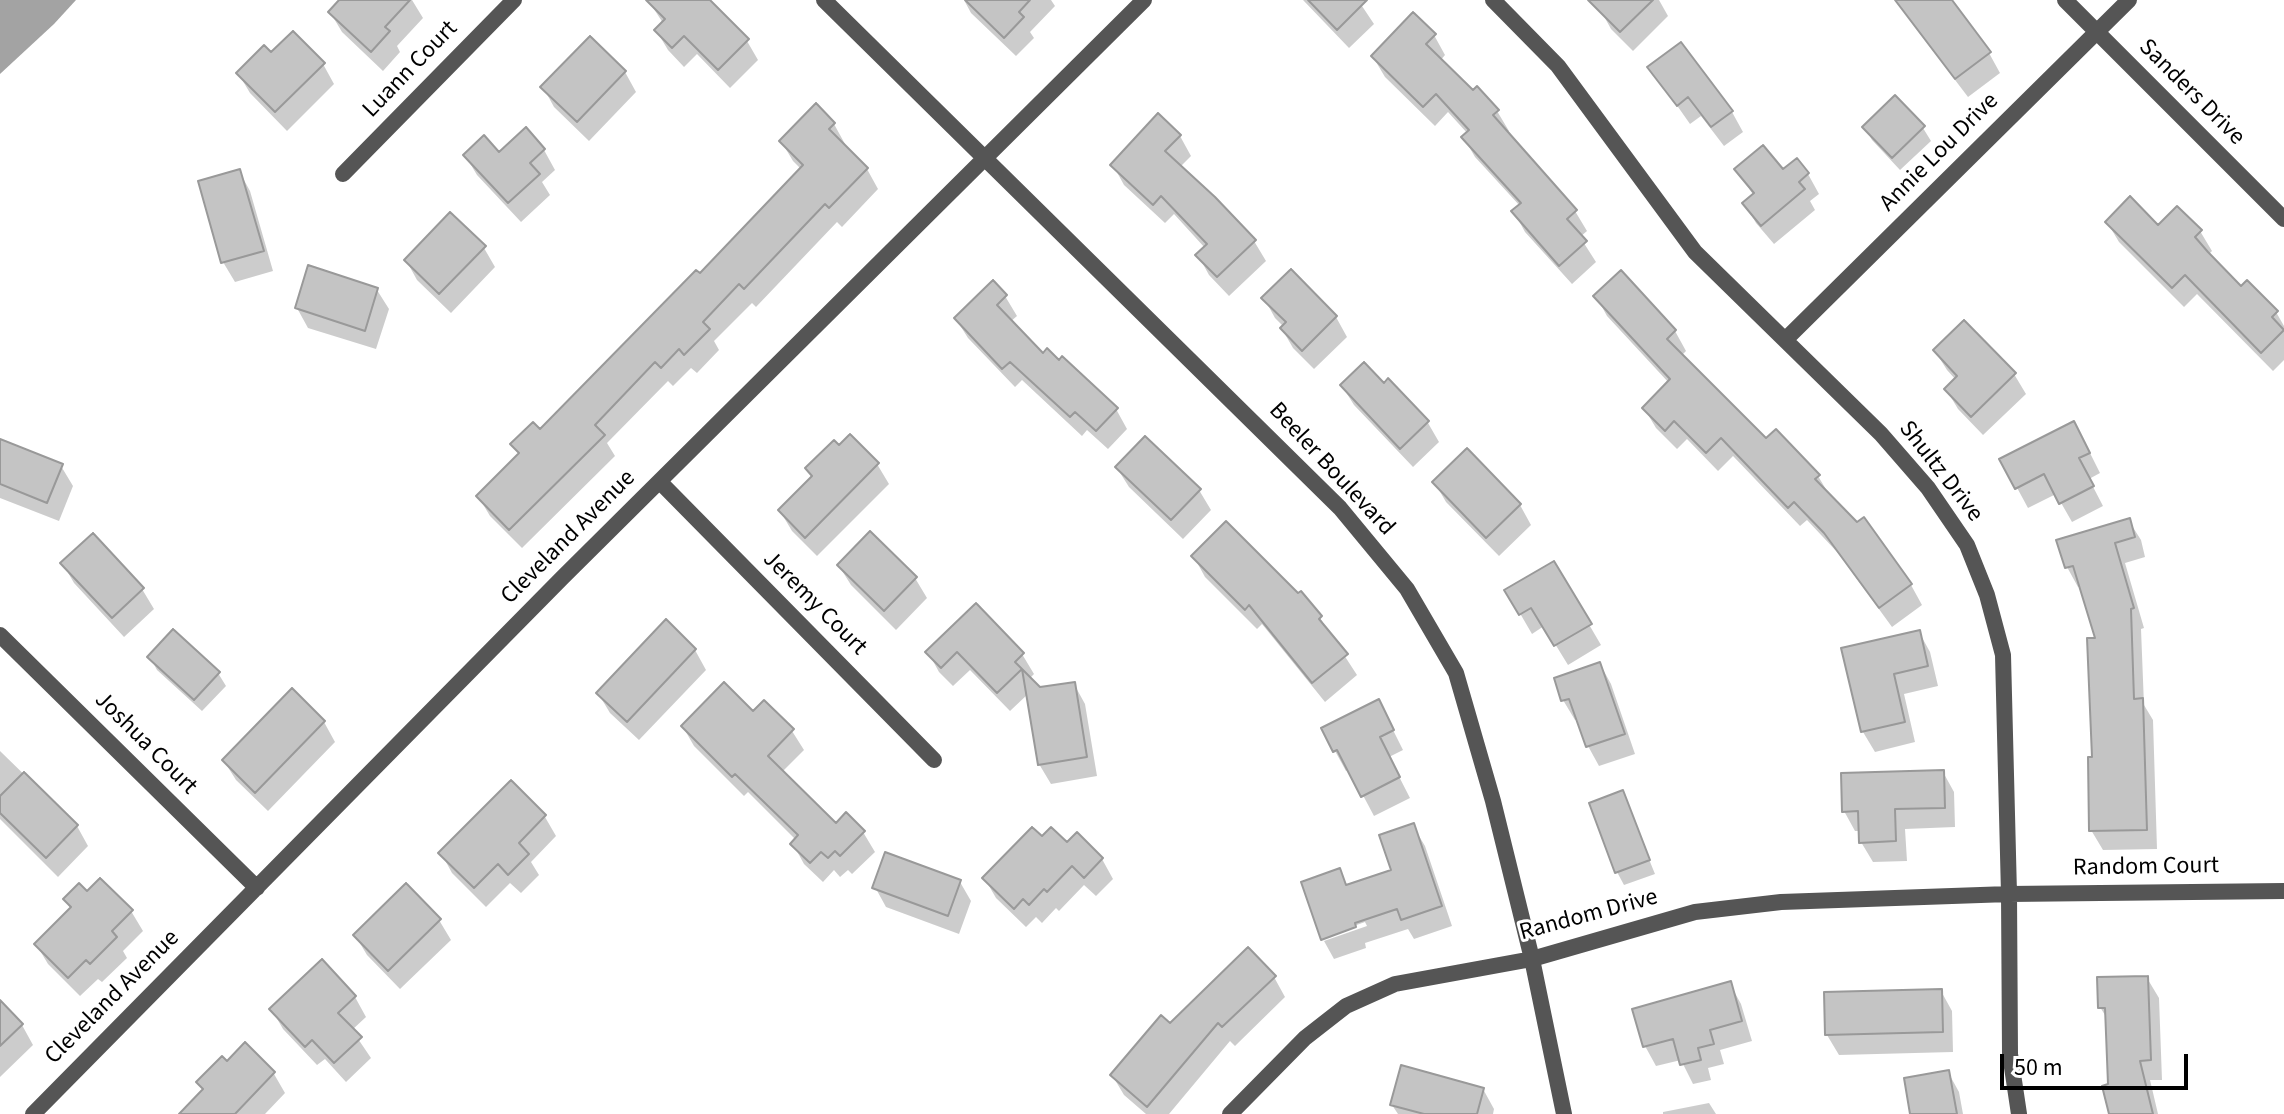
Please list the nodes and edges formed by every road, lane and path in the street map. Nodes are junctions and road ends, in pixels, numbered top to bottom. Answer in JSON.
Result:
{"nodes":[{"id":1,"x":514,"y":0,"type":"edge"},
{"id":2,"x":824,"y":0,"type":"edge"},
{"id":3,"x":1144,"y":0,"type":"edge"},
{"id":4,"x":1493,"y":0,"type":"edge"},
{"id":5,"x":2065,"y":0,"type":"edge"},
{"id":6,"x":2129,"y":0,"type":"edge"},
{"id":7,"x":2096,"y":32,"type":"junction"},
{"id":8,"x":984,"y":156,"type":"junction"},
{"id":9,"x":343,"y":174,"type":"dead end"},
{"id":10,"x":2284,"y":219,"type":"edge"},
{"id":11,"x":1785,"y":340,"type":"junction"},
{"id":12,"x":660,"y":482,"type":"junction"},
{"id":13,"x":0,"y":635,"type":"edge"},
{"id":14,"x":934,"y":760,"type":"dead end"},
{"id":15,"x":257,"y":888,"type":"junction"},
{"id":16,"x":2284,"y":891,"type":"edge"},
{"id":17,"x":2009,"y":894,"type":"junction"},
{"id":18,"x":1532,"y":959,"type":"junction"},
{"id":19,"x":33,"y":1114,"type":"edge"},
{"id":20,"x":1230,"y":1114,"type":"edge"},
{"id":21,"x":1564,"y":1114,"type":"edge"},
{"id":22,"x":2019,"y":1114,"type":"edge"}],
"edges":[{"from":1,"to":9,"type":"street","name":"Luann Court"},
{"from":2,"to":8,"type":"street","name":"Beeler Boulevard"},
{"from":3,"to":8,"type":"street","name":"Cleveland Avenue"},
{"from":4,"to":11,"type":"street","name":"Shultz Drive"},
{"from":5,"to":7,"type":"street","name":"Sanders Drive"},
{"from":6,"to":7,"type":"street","name":"Annie Lou Drive"},
{"from":7,"to":10,"type":"street","name":"Sanders Drive"},
{"from":7,"to":11,"type":"street","name":"Annie Lou Drive"},
{"from":8,"to":12,"type":"street","name":"Cleveland Avenue"},
{"from":8,"to":18,"type":"street","name":"Beeler Boulevard"},
{"from":11,"to":17,"type":"street","name":"Shultz Drive"},
{"from":12,"to":14,"type":"street","name":"Jeremy Court"},
{"from":12,"to":15,"type":"street","name":"Cleveland Avenue"},
{"from":13,"to":15,"type":"street","name":"Joshua Court"},
{"from":15,"to":19,"type":"street","name":"Cleveland Avenue"},
{"from":16,"to":17,"type":"street","name":"Random Court"},
{"from":17,"to":18,"type":"street","name":"Random Drive"},
{"from":17,"to":22,"type":"street","name":"Shultz Drive"},
{"from":18,"to":20,"type":"street","name":"Random Drive"},
{"from":18,"to":21,"type":"street","name":"Beeler Boulevard"}]}
